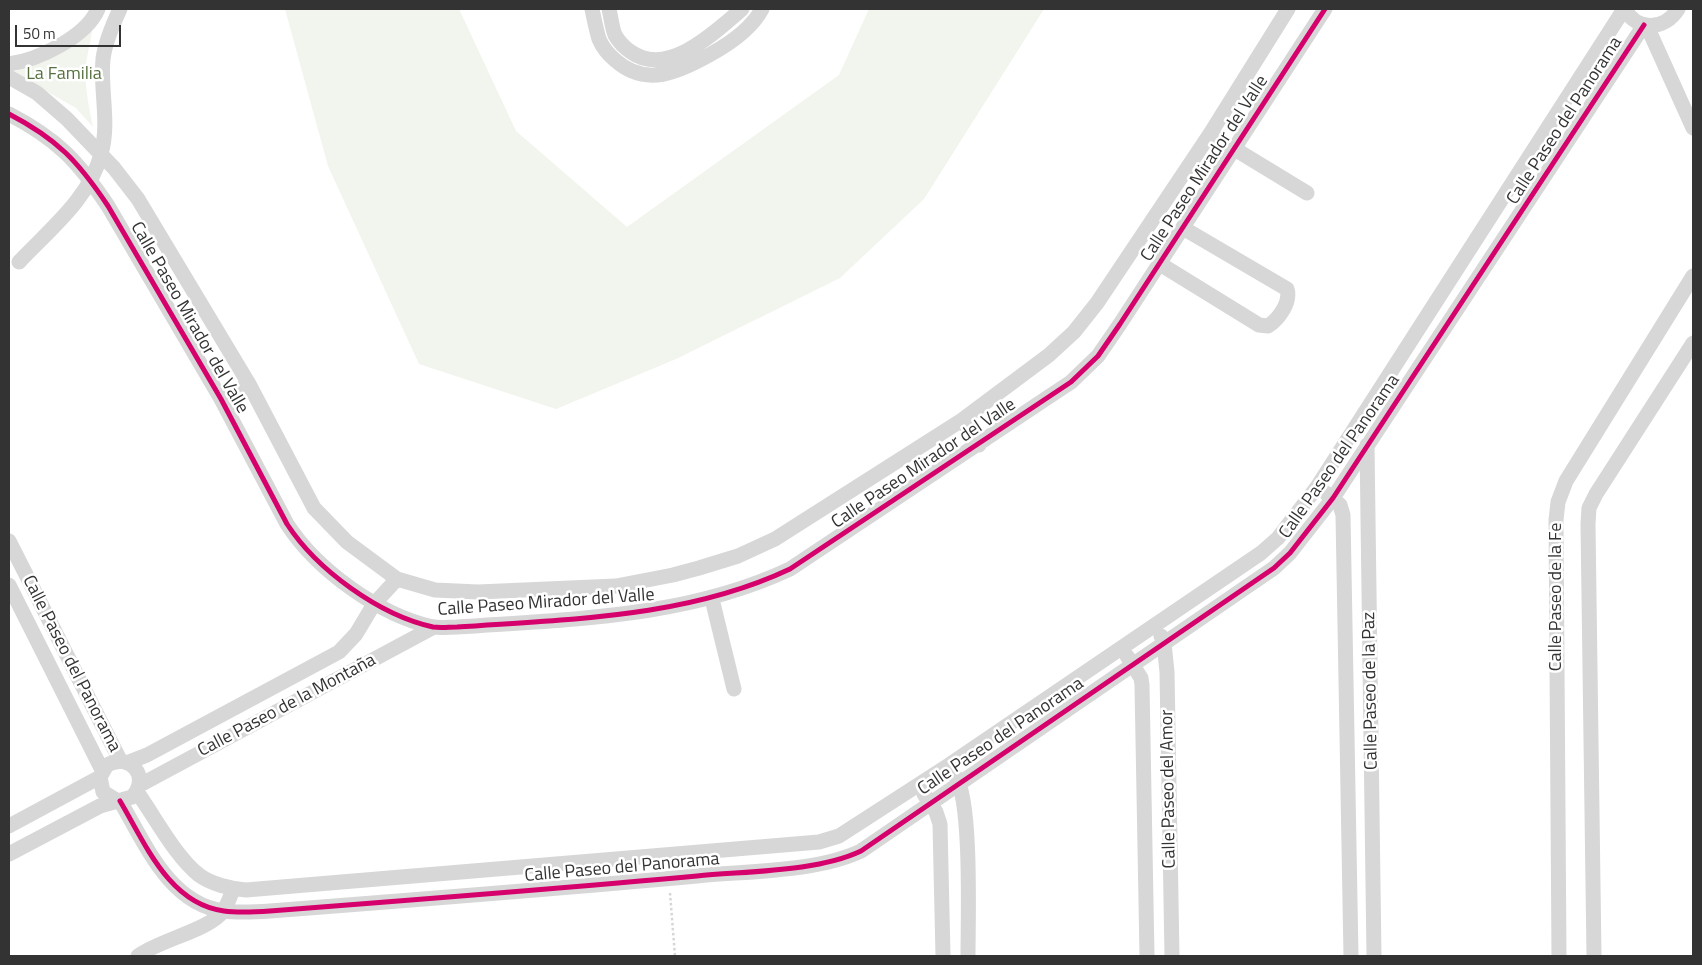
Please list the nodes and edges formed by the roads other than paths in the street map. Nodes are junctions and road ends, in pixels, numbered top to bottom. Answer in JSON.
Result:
{"nodes":[{"id":1,"x":98,"y":9,"type":"edge"},
{"id":2,"x":120,"y":9,"type":"edge"},
{"id":3,"x":592,"y":9,"type":"edge"},
{"id":4,"x":610,"y":9,"type":"edge"},
{"id":5,"x":742,"y":9,"type":"edge"},
{"id":6,"x":762,"y":9,"type":"edge"},
{"id":7,"x":1288,"y":9,"type":"edge"},
{"id":8,"x":1325,"y":9,"type":"edge"},
{"id":9,"x":1624,"y":9,"type":"edge"},
{"id":10,"x":1678,"y":9,"type":"edge"},
{"id":11,"x":87,"y":23,"type":"junction"},
{"id":12,"x":1646,"y":25,"type":"junction"},
{"id":13,"x":111,"y":34,"type":"junction"},
{"id":14,"x":679,"y":54,"type":"junction"},
{"id":15,"x":9,"y":64,"type":"edge"},
{"id":16,"x":684,"y":70,"type":"junction"},
{"id":17,"x":9,"y":77,"type":"edge"},
{"id":18,"x":9,"y":114,"type":"edge"},
{"id":19,"x":1693,"y":128,"type":"edge"},
{"id":20,"x":1210,"y":134,"type":"junction"},
{"id":21,"x":1235,"y":149,"type":"junction"},
{"id":22,"x":101,"y":155,"type":"junction"},
{"id":23,"x":91,"y":181,"type":"junction"},
{"id":24,"x":1307,"y":193,"type":"dead end"},
{"id":25,"x":1183,"y":228,"type":"junction"},
{"id":26,"x":19,"y":262,"type":"dead end"},
{"id":27,"x":1160,"y":264,"type":"junction"},
{"id":28,"x":1693,"y":276,"type":"edge"},
{"id":29,"x":1693,"y":342,"type":"edge"},
{"id":30,"x":249,"y":384,"type":"junction"},
{"id":31,"x":221,"y":399,"type":"junction"},
{"id":32,"x":962,"y":420,"type":"junction"},
{"id":33,"x":1351,"y":434,"type":"junction"},
{"id":34,"x":978,"y":445,"type":"junction"},
{"id":35,"x":1367,"y":445,"type":"junction"},
{"id":36,"x":1317,"y":487,"type":"junction"},
{"id":37,"x":1333,"y":498,"type":"junction"},
{"id":38,"x":9,"y":541,"type":"edge"},
{"id":39,"x":397,"y":579,"type":"junction"},
{"id":40,"x":9,"y":585,"type":"edge"},
{"id":41,"x":712,"y":599,"type":"junction"},
{"id":42,"x":374,"y":604,"type":"junction"},
{"id":43,"x":1154,"y":625,"type":"junction"},
{"id":44,"x":434,"y":627,"type":"junction"},
{"id":45,"x":1164,"y":643,"type":"junction"},
{"id":46,"x":1120,"y":647,"type":"junction"},
{"id":47,"x":1133,"y":664,"type":"junction"},
{"id":48,"x":734,"y":689,"type":"dead end"},
{"id":49,"x":124,"y":761,"type":"junction"},
{"id":50,"x":948,"y":765,"type":"junction"},
{"id":51,"x":101,"y":774,"type":"junction"},
{"id":52,"x":960,"y":784,"type":"junction"},
{"id":53,"x":918,"y":785,"type":"junction"},
{"id":54,"x":138,"y":788,"type":"junction"},
{"id":55,"x":118,"y":800,"type":"junction"},
{"id":56,"x":930,"y":802,"type":"junction"},
{"id":57,"x":9,"y":826,"type":"edge"},
{"id":58,"x":9,"y":854,"type":"edge"},
{"id":59,"x":181,"y":855,"type":"junction"},
{"id":60,"x":161,"y":869,"type":"junction"},
{"id":61,"x":233,"y":890,"type":"junction"},
{"id":62,"x":223,"y":911,"type":"junction"},
{"id":63,"x":138,"y":956,"type":"edge"},
{"id":64,"x":943,"y":956,"type":"edge"},
{"id":65,"x":968,"y":956,"type":"edge"},
{"id":66,"x":1147,"y":956,"type":"edge"},
{"id":67,"x":1172,"y":956,"type":"edge"},
{"id":68,"x":1351,"y":956,"type":"edge"},
{"id":69,"x":1374,"y":956,"type":"edge"},
{"id":70,"x":1559,"y":956,"type":"edge"},
{"id":71,"x":1594,"y":956,"type":"edge"}],
"edges":[{"from":1,"to":11,"type":"street"},
{"from":2,"to":13,"type":"street"},
{"from":3,"to":16,"type":"street"},
{"from":4,"to":14,"type":"street"},
{"from":5,"to":14,"type":"street"},
{"from":6,"to":16,"type":"street"},
{"from":7,"to":20,"type":"street","name":"Calle Paseo Mirador del Valle"},
{"from":8,"to":21,"type":"street","name":"Calle Paseo Mirador del Valle"},
{"from":9,"to":12,"type":"street"},
{"from":9,"to":33,"type":"street","name":"Calle Paseo del Panorama"},
{"from":10,"to":12,"type":"street"},
{"from":11,"to":13,"type":"street"},
{"from":11,"to":15,"type":"street"},
{"from":12,"to":19,"type":"street"},
{"from":12,"to":35,"type":"street","name":"Calle Paseo del Panorama"},
{"from":13,"to":22,"type":"street"},
{"from":14,"to":16,"type":"street"},
{"from":17,"to":22,"type":"street","name":"Calle Paseo Mirador del Valle"},
{"from":18,"to":23,"type":"street","name":"Calle Paseo Mirador del Valle"},
{"from":20,"to":21,"type":"street"},
{"from":20,"to":32,"type":"street","name":"Calle Paseo Mirador del Valle"},
{"from":21,"to":24,"type":"street"},
{"from":21,"to":25,"type":"street","name":"Calle Paseo Mirador del Valle"},
{"from":22,"to":23,"type":"street"},
{"from":22,"to":30,"type":"street","name":"Calle Paseo Mirador del Valle"},
{"from":23,"to":26,"type":"street"},
{"from":23,"to":31,"type":"street","name":"Calle Paseo Mirador del Valle"},
{"from":25,"to":27,"type":"street","name":"Calle Paseo Mirador del Valle"},
{"from":25,"to":27,"type":"street"},
{"from":27,"to":34,"type":"street","name":"Calle Paseo Mirador del Valle"},
{"from":28,"to":70,"type":"street","name":"Calle Paseo de la Fe"},
{"from":29,"to":71,"type":"street","name":"Calle Paseo de la Fe"},
{"from":30,"to":31,"type":"street"},
{"from":30,"to":39,"type":"street","name":"Calle Paseo Mirador del Valle"},
{"from":31,"to":42,"type":"street","name":"Calle Paseo Mirador del Valle"},
{"from":32,"to":34,"type":"street"},
{"from":32,"to":39,"type":"street","name":"Calle Paseo Mirador del Valle"},
{"from":33,"to":35,"type":"street"},
{"from":33,"to":36,"type":"street","name":"Calle Paseo del Panorama"},
{"from":34,"to":41,"type":"street","name":"Calle Paseo Mirador del Valle"},
{"from":35,"to":37,"type":"street","name":"Calle Paseo del Panorama"},
{"from":35,"to":69,"type":"street","name":"Calle Paseo de la Paz"},
{"from":36,"to":37,"type":"street"},
{"from":36,"to":43,"type":"street","name":"Calle Paseo del Panorama"},
{"from":37,"to":45,"type":"street","name":"Calle Paseo del Panorama"},
{"from":37,"to":68,"type":"street","name":"Calle Paseo de la Paz"},
{"from":38,"to":49,"type":"street","name":"Calle Paseo del Panorama"},
{"from":39,"to":42,"type":"street","name":"Calle Paseo de la Montaña"},
{"from":40,"to":51,"type":"street","name":"Calle Paseo del Panorama"},
{"from":41,"to":44,"type":"street","name":"Calle Paseo Mirador del Valle"},
{"from":41,"to":48,"type":"street"},
{"from":42,"to":44,"type":"street","name":"Calle Paseo Mirador del Valle"},
{"from":42,"to":49,"type":"street","name":"Calle Paseo de la Montaña"},
{"from":43,"to":45,"type":"street","name":"Calle Paseo del Amor"},
{"from":43,"to":46,"type":"street","name":"Calle Paseo del Panorama"},
{"from":44,"to":54,"type":"street","name":"Calle Paseo de la Montaña"},
{"from":45,"to":47,"type":"street","name":"Calle Paseo del Panorama"},
{"from":45,"to":67,"type":"street","name":"Calle Paseo del Amor"},
{"from":46,"to":47,"type":"street","name":"Calle Paseo del Amor"},
{"from":46,"to":50,"type":"street","name":"Calle Paseo del Panorama"},
{"from":47,"to":52,"type":"street","name":"Calle Paseo del Panorama"},
{"from":47,"to":66,"type":"street","name":"Calle Paseo del Amor"},
{"from":49,"to":51,"type":"street"},
{"from":49,"to":54,"type":"street"},
{"from":50,"to":52,"type":"street"},
{"from":50,"to":53,"type":"street","name":"Calle Paseo del Panorama"},
{"from":51,"to":55,"type":"street"},
{"from":51,"to":57,"type":"street"},
{"from":52,"to":56,"type":"street","name":"Calle Paseo del Panorama"},
{"from":52,"to":65,"type":"street"},
{"from":53,"to":56,"type":"street"},
{"from":53,"to":61,"type":"street","name":"Calle Paseo del Panorama"},
{"from":54,"to":55,"type":"street"},
{"from":54,"to":59,"type":"street","name":"Calle Paseo del Panorama"},
{"from":55,"to":58,"type":"street"},
{"from":55,"to":60,"type":"street","name":"Calle Paseo del Panorama"},
{"from":56,"to":62,"type":"street","name":"Calle Paseo del Panorama"},
{"from":56,"to":64,"type":"street"},
{"from":59,"to":60,"type":"street"},
{"from":59,"to":61,"type":"street","name":"Calle Paseo del Panorama"},
{"from":60,"to":62,"type":"street","name":"Calle Paseo del Panorama"},
{"from":61,"to":62,"type":"street"},
{"from":62,"to":63,"type":"street"}]}
